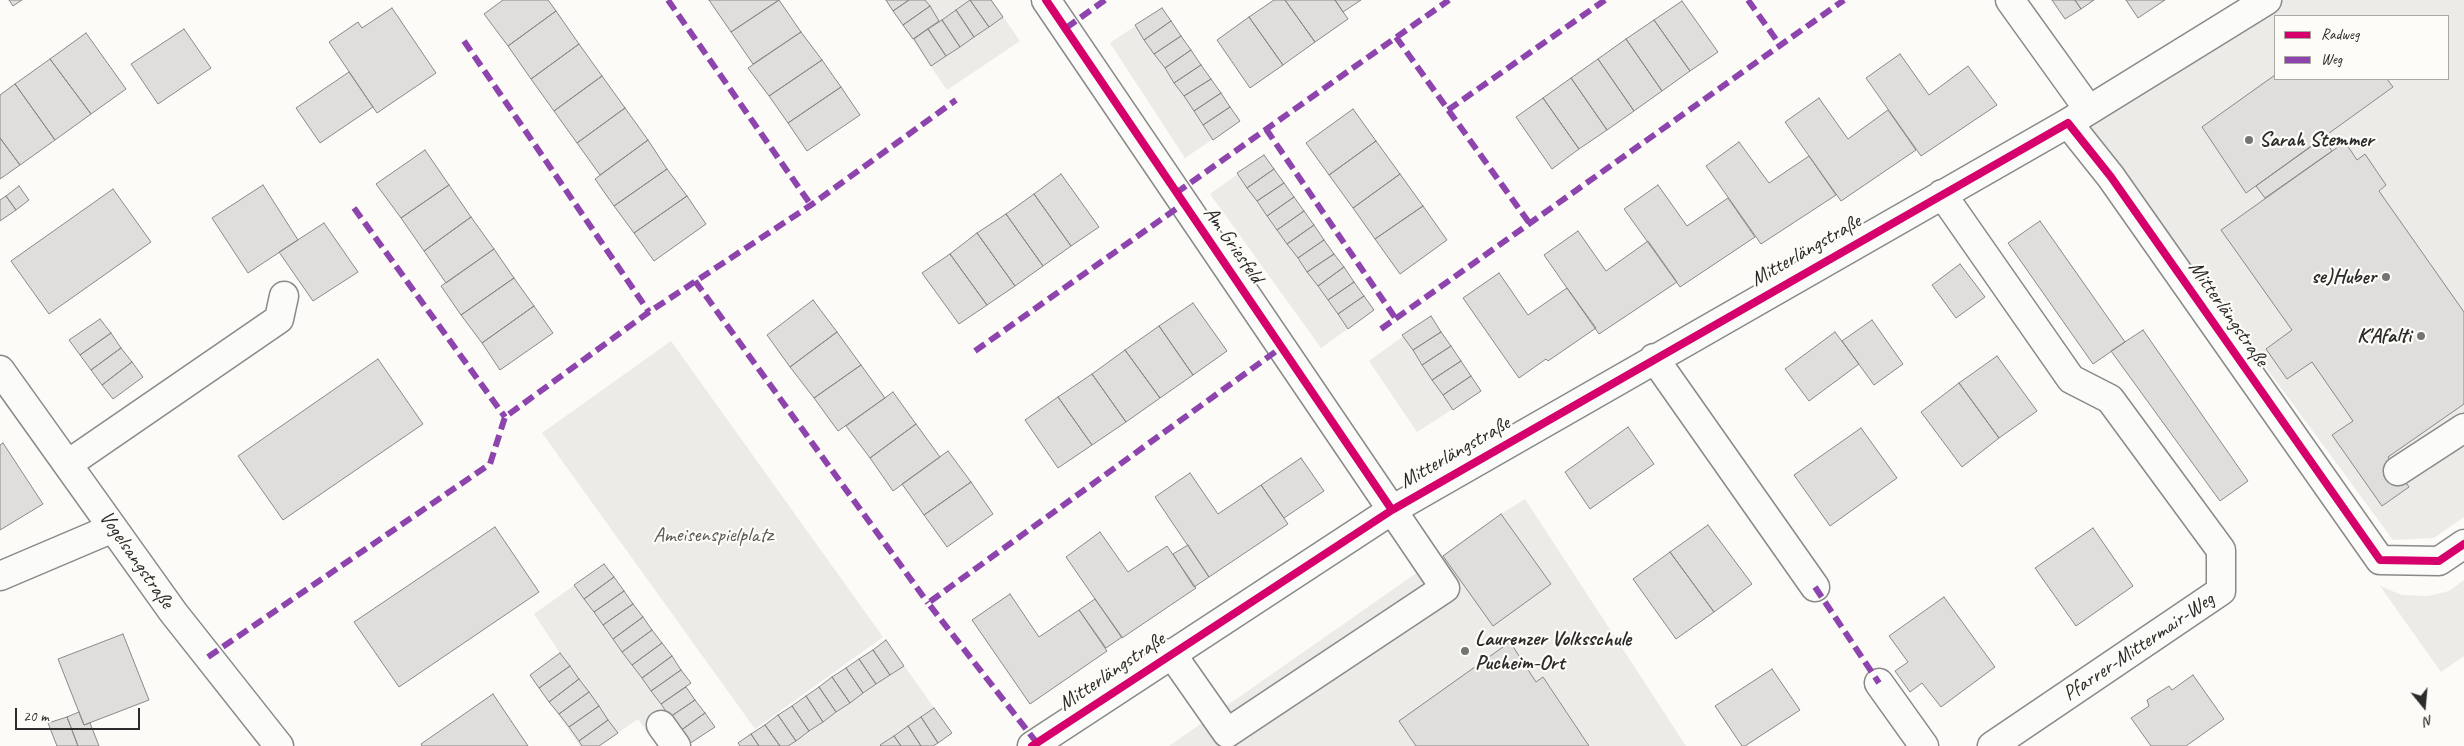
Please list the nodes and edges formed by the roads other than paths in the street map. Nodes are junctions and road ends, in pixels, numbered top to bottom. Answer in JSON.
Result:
{"nodes":[{"id":1,"x":1046,"y":0,"type":"edge"},
{"id":2,"x":2010,"y":0,"type":"edge"},
{"id":3,"x":2267,"y":0,"type":"edge"},
{"id":4,"x":2078,"y":116,"type":"junction"},
{"id":5,"x":1942,"y":194,"type":"junction"},
{"id":6,"x":284,"y":296,"type":"dead end"},
{"id":7,"x":1654,"y":358,"type":"junction"},
{"id":8,"x":0,"y":370,"type":"edge"},
{"id":9,"x":2464,"y":428,"type":"edge"},
{"id":10,"x":68,"y":464,"type":"junction"},
{"id":11,"x":2398,"y":472,"type":"dead end"},
{"id":12,"x":1392,"y":510,"type":"junction"},
{"id":13,"x":113,"y":528,"type":"junction"},
{"id":14,"x":2464,"y":544,"type":"edge"},
{"id":15,"x":0,"y":576,"type":"edge"},
{"id":16,"x":1815,"y":587,"type":"dead end"},
{"id":17,"x":1171,"y":653,"type":"junction"},
{"id":18,"x":1879,"y":683,"type":"dead end"},
{"id":19,"x":278,"y":746,"type":"edge"},
{"id":20,"x":1032,"y":746,"type":"edge"},
{"id":21,"x":1924,"y":746,"type":"edge"},
{"id":22,"x":1992,"y":746,"type":"edge"}],
"edges":[{"from":1,"to":12,"type":"street","name":"Am Griesfeld"},
{"from":2,"to":4,"type":"street"},
{"from":3,"to":4,"type":"street","name":"Mitterlängstraße"},
{"from":4,"to":5,"type":"street","name":"Mitterlängstraße"},
{"from":4,"to":14,"type":"street","name":"Mitterlängstraße"},
{"from":5,"to":7,"type":"street","name":"Mitterlängstraße"},
{"from":5,"to":22,"type":"street","name":"Pfarrer-Mittermair-Weg"},
{"from":6,"to":10,"type":"street"},
{"from":7,"to":12,"type":"street","name":"Mitterlängstraße"},
{"from":7,"to":16,"type":"street"},
{"from":8,"to":10,"type":"street","name":"Vogelsangstraße"},
{"from":9,"to":11,"type":"street"},
{"from":10,"to":13,"type":"street","name":"Vogelsangstraße"},
{"from":12,"to":17,"type":"street","name":"Mitterlängstraße"},
{"from":12,"to":17,"type":"street","name":"Am Griesfeld"},
{"from":13,"to":15,"type":"street"},
{"from":13,"to":19,"type":"street","name":"Vogelsangstraße"},
{"from":17,"to":20,"type":"street","name":"Mitterlängstraße"},
{"from":18,"to":21,"type":"street"}]}
